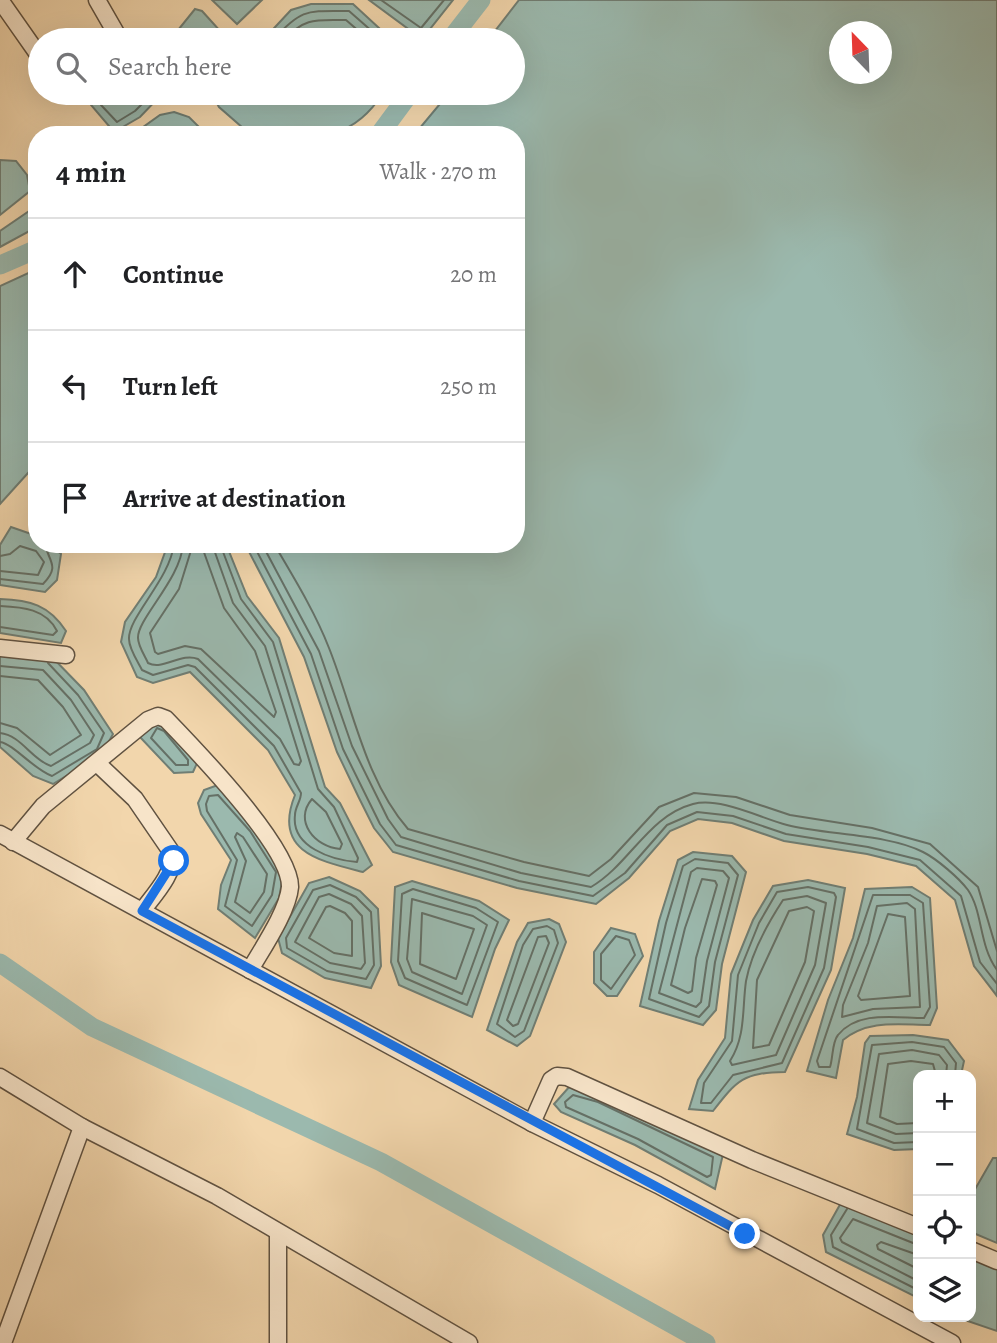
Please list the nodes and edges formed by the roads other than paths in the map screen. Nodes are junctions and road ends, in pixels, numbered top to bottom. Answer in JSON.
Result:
{"nodes":[{"id":1,"x":0,"y":0,"type":"edge"},
{"id":2,"x":97,"y":0,"type":"edge"},
{"id":3,"x":113,"y":28,"type":"edge"},
{"id":4,"x":28,"y":40,"type":"edge"},
{"id":5,"x":0,"y":648,"type":"edge"},
{"id":6,"x":66,"y":655,"type":"dead end"},
{"id":7,"x":98,"y":764,"type":"junction"},
{"id":8,"x":6,"y":838,"type":"edge"},
{"id":9,"x":142,"y":911,"type":"junction"},
{"id":10,"x":250,"y":970,"type":"junction"},
{"id":11,"x":0,"y":1077,"type":"edge"},
{"id":12,"x":532,"y":1123,"type":"junction"},
{"id":13,"x":82,"y":1126,"type":"junction"},
{"id":14,"x":913,"y":1225,"type":"edge"},
{"id":15,"x":278,"y":1234,"type":"junction"},
{"id":16,"x":976,"y":1252,"type":"edge"},
{"id":17,"x":997,"y":1261,"type":"edge"},
{"id":18,"x":6,"y":1317,"type":"edge"},
{"id":19,"x":3,"y":1343,"type":"edge"},
{"id":20,"x":278,"y":1343,"type":"edge"},
{"id":21,"x":469,"y":1343,"type":"edge"},
{"id":22,"x":952,"y":1343,"type":"edge"}],
"edges":[{"from":1,"to":4,"type":"street"},
{"from":2,"to":3,"type":"street"},
{"from":5,"to":6,"type":"street"},
{"from":7,"to":8,"type":"street"},
{"from":7,"to":9,"type":"street"},
{"from":7,"to":10,"type":"street"},
{"from":8,"to":9,"type":"street"},
{"from":9,"to":10,"type":"street"},
{"from":10,"to":12,"type":"street"},
{"from":11,"to":13,"type":"street"},
{"from":12,"to":14,"type":"street"},
{"from":12,"to":22,"type":"street"},
{"from":13,"to":15,"type":"street"},
{"from":13,"to":18,"type":"street"},
{"from":15,"to":20,"type":"street"},
{"from":15,"to":21,"type":"street"},
{"from":16,"to":17,"type":"street"},
{"from":18,"to":19,"type":"street"}]}
